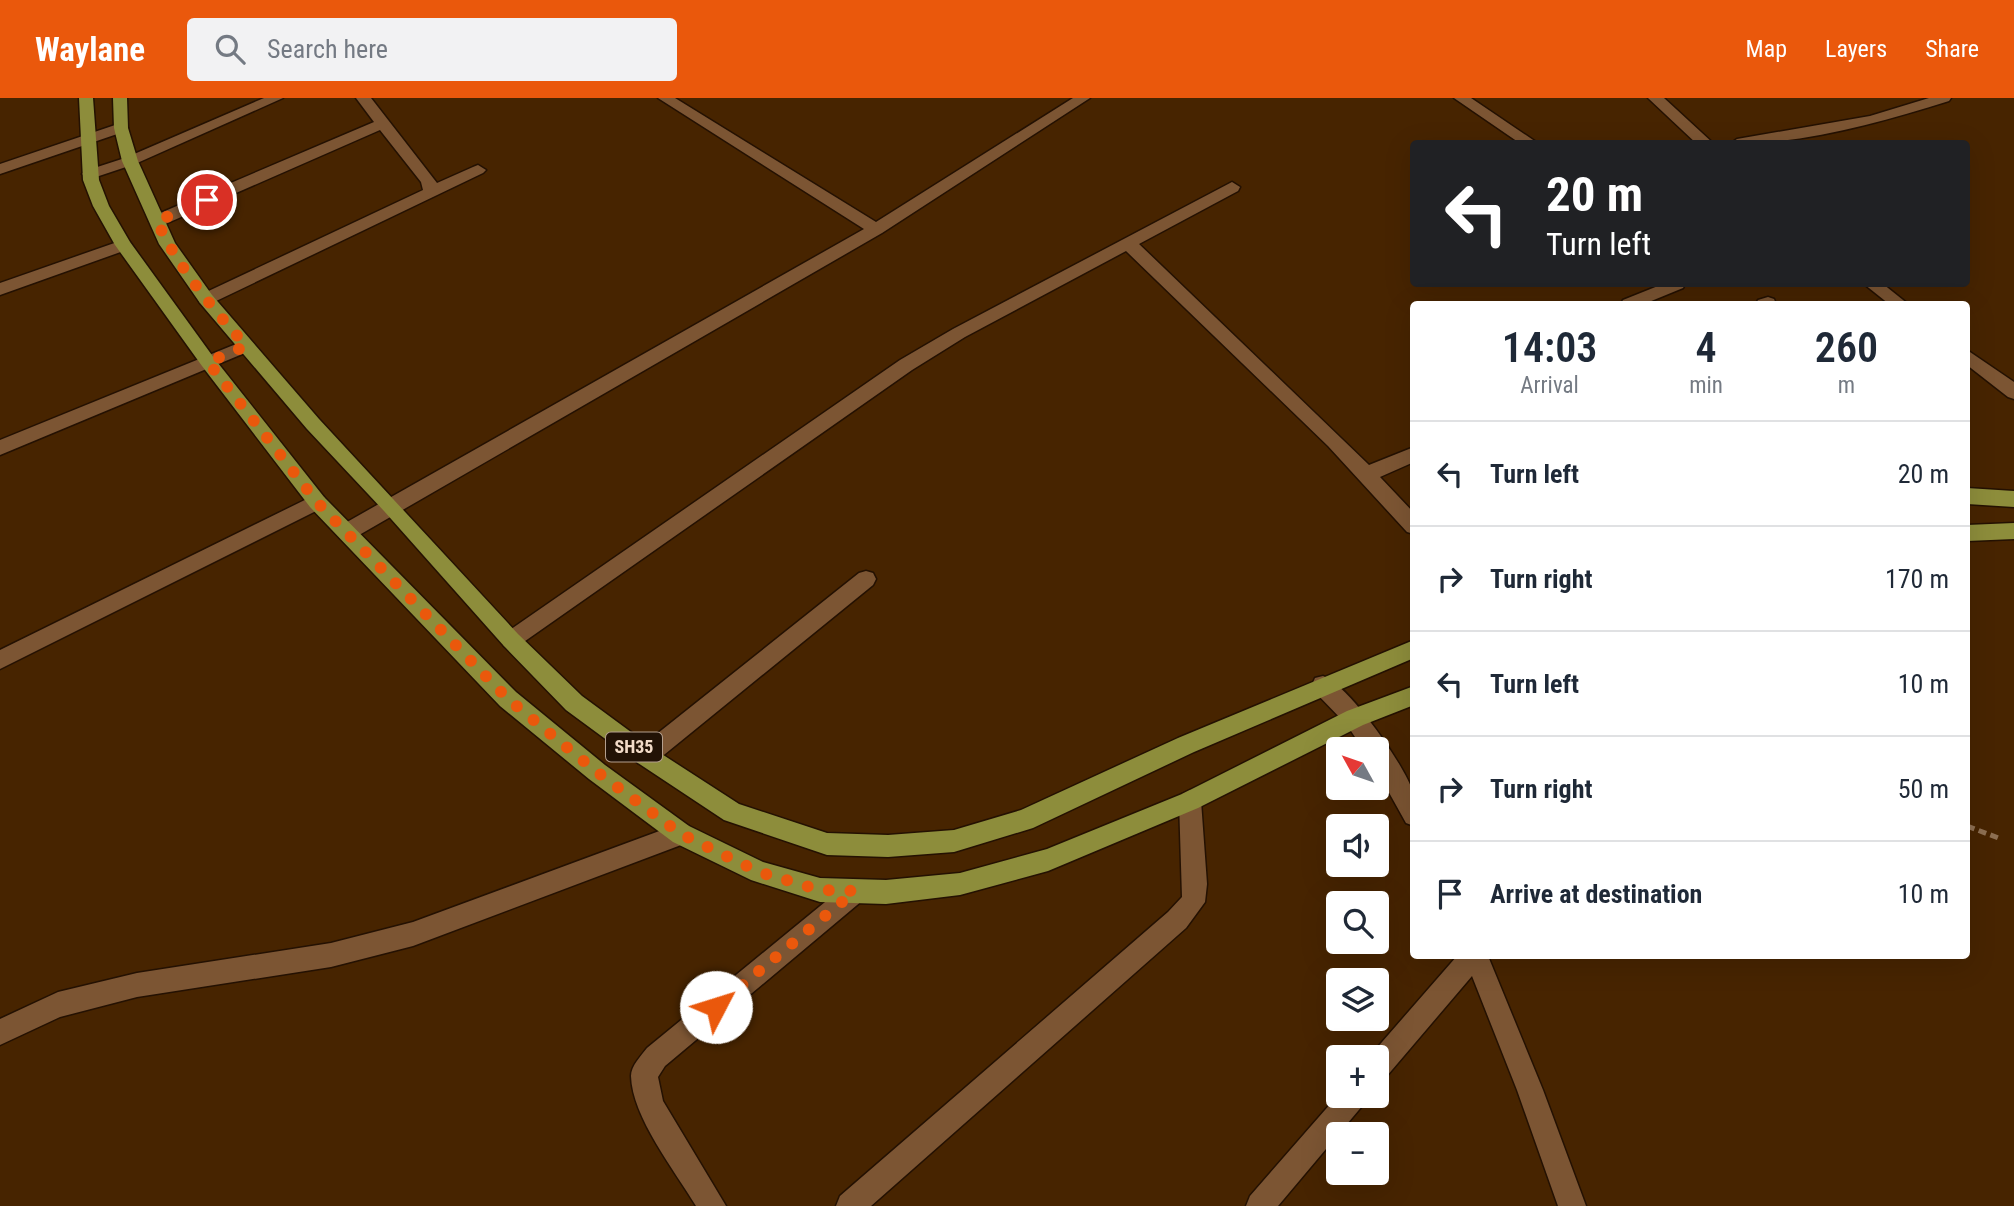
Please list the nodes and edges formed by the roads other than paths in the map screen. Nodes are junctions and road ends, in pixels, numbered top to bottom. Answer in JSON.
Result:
{"nodes":[{"id":1,"x":86,"y":98,"type":"edge"},
{"id":2,"x":120,"y":98,"type":"edge"},
{"id":3,"x":276,"y":98,"type":"edge"},
{"id":4,"x":363,"y":98,"type":"edge"},
{"id":5,"x":665,"y":98,"type":"edge"},
{"id":6,"x":1083,"y":98,"type":"edge"},
{"id":7,"x":1461,"y":98,"type":"edge"},
{"id":8,"x":1654,"y":98,"type":"edge"},
{"id":9,"x":1944,"y":98,"type":"edge"},
{"id":10,"x":383,"y":123,"type":"junction"},
{"id":11,"x":121,"y":128,"type":"junction"},
{"id":12,"x":90,"y":139,"type":"junction"},
{"id":13,"x":1526,"y":140,"type":"edge"},
{"id":14,"x":1702,"y":140,"type":"edge"},
{"id":15,"x":1760,"y":140,"type":"edge"},
{"id":16,"x":130,"y":161,"type":"junction"},
{"id":17,"x":0,"y":169,"type":"edge"},
{"id":18,"x":478,"y":170,"type":"dead end"},
{"id":19,"x":90,"y":174,"type":"junction"},
{"id":20,"x":1232,"y":187,"type":"dead end"},
{"id":21,"x":432,"y":192,"type":"junction"},
{"id":22,"x":157,"y":221,"type":"junction"},
{"id":23,"x":876,"y":229,"type":"junction"},
{"id":24,"x":1128,"y":243,"type":"junction"},
{"id":25,"x":123,"y":245,"type":"junction"},
{"id":26,"x":1670,"y":287,"type":"edge"},
{"id":27,"x":1876,"y":287,"type":"edge"},
{"id":28,"x":0,"y":289,"type":"edge"},
{"id":29,"x":206,"y":299,"type":"junction"},
{"id":30,"x":1636,"y":301,"type":"edge"},
{"id":31,"x":1896,"y":301,"type":"edge"},
{"id":32,"x":246,"y":346,"type":"junction"},
{"id":33,"x":1970,"y":358,"type":"edge"},
{"id":34,"x":208,"y":362,"type":"junction"},
{"id":35,"x":2014,"y":393,"type":"edge"},
{"id":36,"x":0,"y":448,"type":"edge"},
{"id":37,"x":1410,"y":456,"type":"edge"},
{"id":38,"x":1366,"y":475,"type":"junction"},
{"id":39,"x":1970,"y":496,"type":"edge"},
{"id":40,"x":2014,"y":499,"type":"edge"},
{"id":41,"x":317,"y":502,"type":"junction"},
{"id":42,"x":391,"y":506,"type":"junction"},
{"id":43,"x":1410,"y":522,"type":"edge"},
{"id":44,"x":2014,"y":531,"type":"edge"},
{"id":45,"x":346,"y":532,"type":"junction"},
{"id":46,"x":1970,"y":533,"type":"edge"},
{"id":47,"x":866,"y":579,"type":"dead end"},
{"id":48,"x":511,"y":640,"type":"junction"},
{"id":49,"x":1410,"y":651,"type":"edge"},
{"id":50,"x":0,"y":660,"type":"edge"},
{"id":51,"x":1323,"y":685,"type":"junction"},
{"id":52,"x":1410,"y":697,"type":"edge"},
{"id":53,"x":1355,"y":718,"type":"junction"},
{"id":54,"x":1368,"y":737,"type":"edge"},
{"id":55,"x":646,"y":756,"type":"junction"},
{"id":56,"x":1390,"y":773,"type":"edge"},
{"id":57,"x":1190,"y":801,"type":"junction"},
{"id":58,"x":1410,"y":808,"type":"edge"},
{"id":59,"x":681,"y":834,"type":"junction"},
{"id":60,"x":855,"y":891,"type":"junction"},
{"id":61,"x":1472,"y":959,"type":"edge"},
{"id":62,"x":1476,"y":959,"type":"edge"},
{"id":63,"x":0,"y":1032,"type":"edge"},
{"id":64,"x":1389,"y":1054,"type":"edge"},
{"id":65,"x":1344,"y":1108,"type":"edge"},
{"id":66,"x":712,"y":1206,"type":"edge"},
{"id":67,"x":850,"y":1206,"type":"edge"},
{"id":68,"x":1259,"y":1206,"type":"edge"},
{"id":69,"x":1572,"y":1206,"type":"edge"}],
"edges":[{"from":1,"to":12,"type":"main road","number":"SH35"},
{"from":2,"to":11,"type":"main road","number":"SH35"},
{"from":3,"to":16,"type":"street"},
{"from":4,"to":10,"type":"street"},
{"from":5,"to":23,"type":"street"},
{"from":6,"to":23,"type":"street"},
{"from":7,"to":13,"type":"street"},
{"from":8,"to":14,"type":"street"},
{"from":9,"to":15,"type":"street"},
{"from":10,"to":21,"type":"street"},
{"from":10,"to":22,"type":"street"},
{"from":11,"to":12,"type":"street"},
{"from":11,"to":16,"type":"main road","number":"SH35"},
{"from":12,"to":17,"type":"street"},
{"from":12,"to":19,"type":"main road","number":"SH35"},
{"from":16,"to":19,"type":"street"},
{"from":16,"to":22,"type":"main road","number":"SH35"},
{"from":18,"to":21,"type":"street"},
{"from":19,"to":25,"type":"main road","number":"SH35"},
{"from":20,"to":24,"type":"street"},
{"from":21,"to":29,"type":"street"},
{"from":22,"to":29,"type":"main road","number":"SH35"},
{"from":23,"to":42,"type":"street"},
{"from":24,"to":38,"type":"street"},
{"from":24,"to":48,"type":"street"},
{"from":25,"to":28,"type":"street"},
{"from":25,"to":34,"type":"main road","number":"SH35"},
{"from":26,"to":30,"type":"street"},
{"from":27,"to":31,"type":"street"},
{"from":29,"to":32,"type":"main road","number":"SH35"},
{"from":32,"to":34,"type":"street"},
{"from":32,"to":42,"type":"main road","number":"SH35"},
{"from":33,"to":35,"type":"street"},
{"from":34,"to":36,"type":"street"},
{"from":34,"to":41,"type":"main road","number":"SH35"},
{"from":37,"to":38,"type":"street"},
{"from":38,"to":43,"type":"street"},
{"from":39,"to":40,"type":"main road"},
{"from":41,"to":45,"type":"main road","number":"SH35"},
{"from":41,"to":50,"type":"street"},
{"from":42,"to":45,"type":"street"},
{"from":42,"to":48,"type":"main road","number":"SH35"},
{"from":44,"to":46,"type":"main road"},
{"from":45,"to":59,"type":"main road","number":"SH35"},
{"from":47,"to":55,"type":"street"},
{"from":48,"to":55,"type":"main road","number":"SH35"},
{"from":49,"to":51,"type":"main road","number":"SH35"},
{"from":51,"to":53,"type":"street"},
{"from":51,"to":55,"type":"main road","number":"SH35"},
{"from":52,"to":53,"type":"main road","number":"SH35"},
{"from":53,"to":54,"type":"street"},
{"from":53,"to":57,"type":"main road","number":"SH35"},
{"from":56,"to":58,"type":"street"},
{"from":57,"to":60,"type":"main road","number":"SH35"},
{"from":57,"to":67,"type":"street"},
{"from":59,"to":60,"type":"main road","number":"SH35"},
{"from":59,"to":63,"type":"street"},
{"from":60,"to":66,"type":"street"},
{"from":61,"to":64,"type":"street"},
{"from":62,"to":69,"type":"street"},
{"from":65,"to":68,"type":"street"}]}
